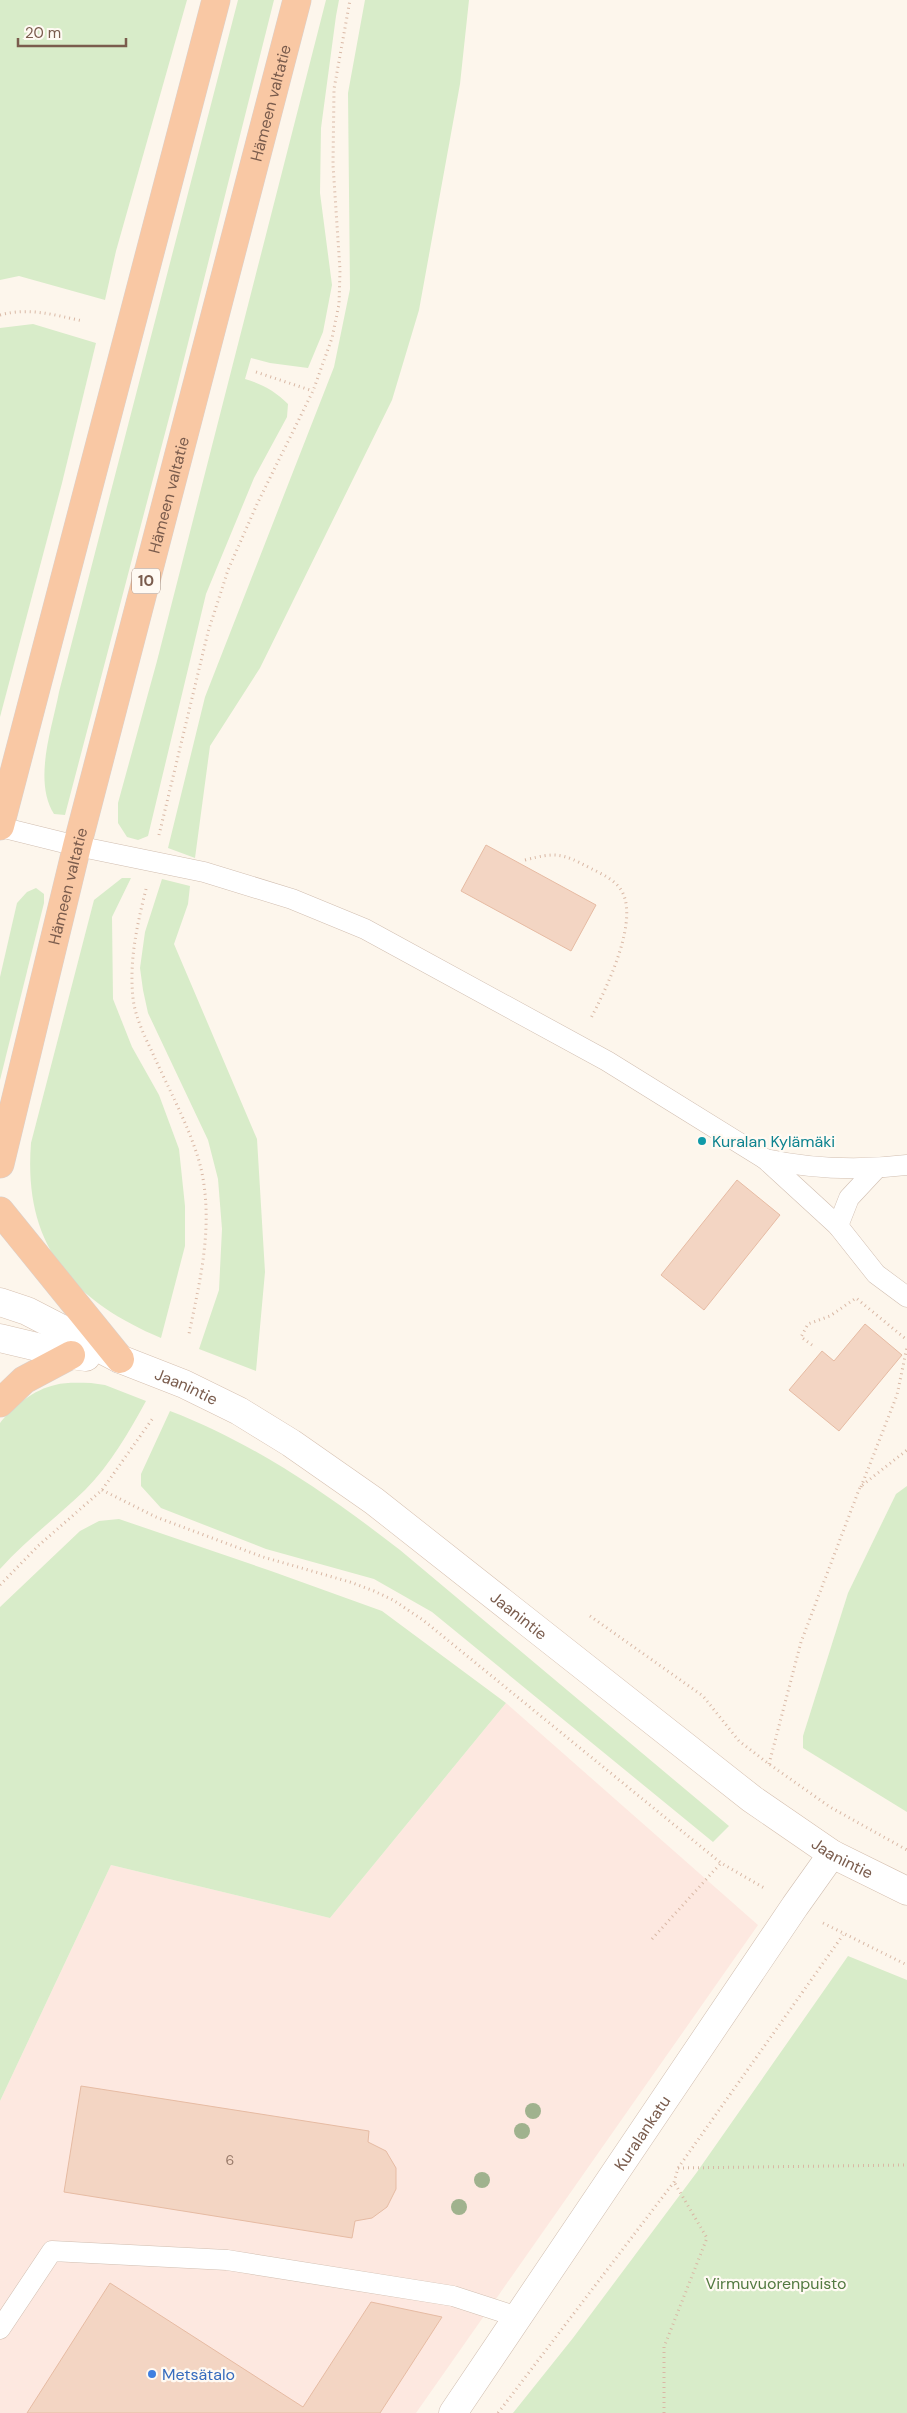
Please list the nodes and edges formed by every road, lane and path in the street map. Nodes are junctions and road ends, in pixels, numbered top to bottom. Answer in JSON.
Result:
{"nodes":[{"id":1,"x":216,"y":0,"type":"edge"},
{"id":2,"x":297,"y":0,"type":"edge"},
{"id":3,"x":350,"y":0,"type":"edge"},
{"id":4,"x":0,"y":316,"type":"edge"},
{"id":5,"x":82,"y":321,"type":"dead end"},
{"id":6,"x":256,"y":372,"type":"dead end"},
{"id":7,"x":313,"y":391,"type":"junction"},
{"id":8,"x":0,"y":826,"type":"edge"},
{"id":9,"x":77,"y":846,"type":"junction"},
{"id":10,"x":524,"y":860,"type":"dead end"},
{"id":11,"x":152,"y":862,"type":"junction"},
{"id":12,"x":577,"y":1045,"type":"junction"},
{"id":13,"x":765,"y":1159,"type":"junction"},
{"id":14,"x":0,"y":1164,"type":"edge"},
{"id":15,"x":906,"y":1165,"type":"edge"},
{"id":16,"x":876,"y":1169,"type":"junction"},
{"id":17,"x":0,"y":1211,"type":"edge"},
{"id":18,"x":838,"y":1226,"type":"junction"},
{"id":19,"x":907,"y":1297,"type":"edge"},
{"id":20,"x":0,"y":1302,"type":"edge"},
{"id":21,"x":189,"y":1334,"type":"dead end"},
{"id":22,"x":0,"y":1338,"type":"edge"},
{"id":23,"x":907,"y":1340,"type":"edge"},
{"id":24,"x":812,"y":1345,"type":"dead end"},
{"id":25,"x":907,"y":1347,"type":"edge"},
{"id":26,"x":71,"y":1355,"type":"junction"},
{"id":27,"x":120,"y":1359,"type":"junction"},
{"id":28,"x":0,"y":1402,"type":"edge"},
{"id":29,"x":153,"y":1418,"type":"dead end"},
{"id":30,"x":907,"y":1450,"type":"edge"},
{"id":31,"x":860,"y":1487,"type":"junction"},
{"id":32,"x":102,"y":1490,"type":"junction"},
{"id":33,"x":0,"y":1585,"type":"edge"},
{"id":34,"x":590,"y":1616,"type":"dead end"},
{"id":35,"x":769,"y":1764,"type":"junction"},
{"id":36,"x":907,"y":1850,"type":"edge"},
{"id":37,"x":832,"y":1854,"type":"junction"},
{"id":38,"x":721,"y":1863,"type":"junction"},
{"id":39,"x":758,"y":1884,"type":"dead end"},
{"id":40,"x":907,"y":1891,"type":"edge"},
{"id":41,"x":652,"y":1938,"type":"dead end"},
{"id":42,"x":907,"y":1966,"type":"edge"},
{"id":43,"x":907,"y":2165,"type":"edge"},
{"id":44,"x":678,"y":2168,"type":"junction"},
{"id":45,"x":674,"y":2182,"type":"junction"},
{"id":46,"x":518,"y":2317,"type":"junction"},
{"id":47,"x":0,"y":2329,"type":"edge"},
{"id":48,"x":453,"y":2413,"type":"edge"},
{"id":49,"x":498,"y":2413,"type":"edge"},
{"id":50,"x":664,"y":2413,"type":"edge"}],
"edges":[{"from":1,"to":8,"type":"highway"},
{"from":2,"to":9,"type":"highway","name":"Hämeen valtatie","number":"10"},
{"from":3,"to":7,"type":"path"},
{"from":4,"to":5,"type":"path"},
{"from":6,"to":7,"type":"path"},
{"from":7,"to":11,"type":"path"},
{"from":8,"to":9,"type":"lane"},
{"from":9,"to":11,"type":"lane"},
{"from":9,"to":14,"type":"highway","name":"Hämeen valtatie","number":"10"},
{"from":10,"to":12,"type":"path"},
{"from":11,"to":12,"type":"lane"},
{"from":11,"to":21,"type":"path"},
{"from":12,"to":13,"type":"lane"},
{"from":13,"to":16,"type":"lane"},
{"from":13,"to":18,"type":"lane"},
{"from":15,"to":16,"type":"lane"},
{"from":16,"to":18,"type":"lane"},
{"from":17,"to":27,"type":"highway"},
{"from":18,"to":19,"type":"lane"},
{"from":20,"to":27,"type":"main road","name":"Jaanintie"},
{"from":22,"to":26,"type":"main road","name":"Jaanintie"},
{"from":23,"to":24,"type":"path"},
{"from":25,"to":31,"type":"path"},
{"from":26,"to":27,"type":"main road","name":"Jaanintie"},
{"from":26,"to":28,"type":"highway"},
{"from":27,"to":37,"type":"main road","name":"Jaanintie"},
{"from":29,"to":32,"type":"path"},
{"from":30,"to":31,"type":"path"},
{"from":31,"to":35,"type":"path"},
{"from":32,"to":33,"type":"path"},
{"from":32,"to":38,"type":"path"},
{"from":34,"to":35,"type":"path"},
{"from":35,"to":36,"type":"path"},
{"from":37,"to":40,"type":"main road","name":"Jaanintie"},
{"from":37,"to":46,"type":"main road","name":"Kuralankatu"},
{"from":38,"to":39,"type":"path"},
{"from":38,"to":41,"type":"path"},
{"from":42,"to":44,"type":"path"},
{"from":43,"to":44,"type":"path"},
{"from":44,"to":45,"type":"path"},
{"from":45,"to":49,"type":"path"},
{"from":45,"to":50,"type":"path"},
{"from":46,"to":47,"type":"lane"},
{"from":46,"to":48,"type":"main road","name":"Kuralankatu"}]}
